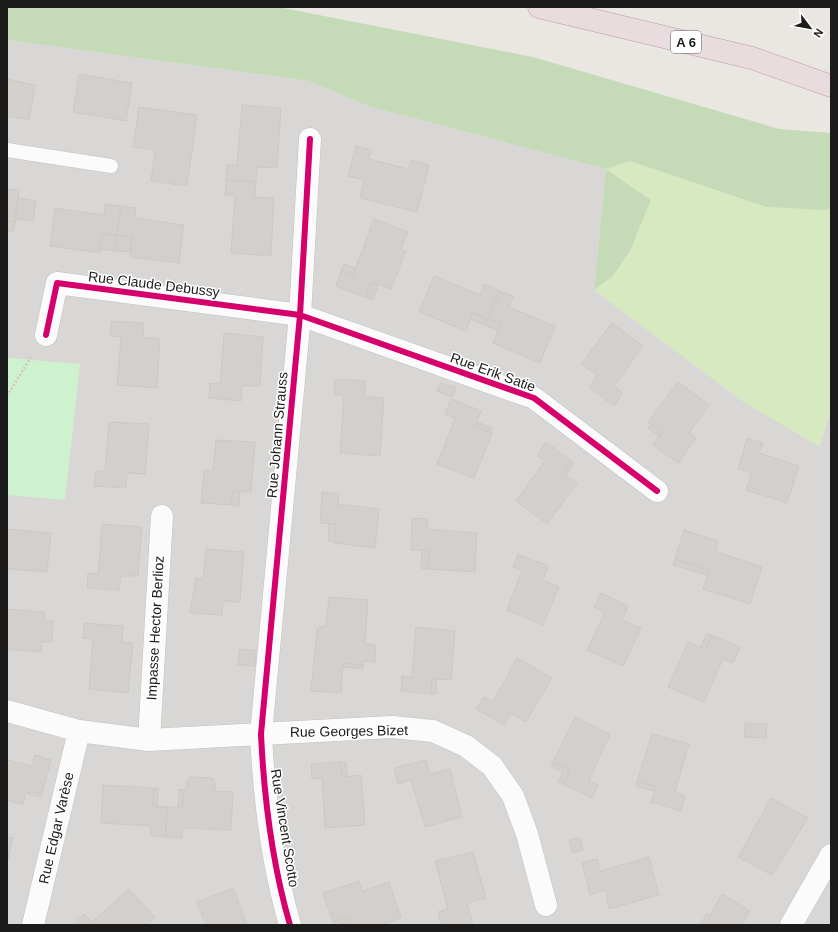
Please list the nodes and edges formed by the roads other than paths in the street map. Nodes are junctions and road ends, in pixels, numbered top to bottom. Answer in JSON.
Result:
{"nodes":[{"id":1,"x":539,"y":7,"type":"edge"},
{"id":2,"x":831,"y":86,"type":"edge"},
{"id":3,"x":310,"y":139,"type":"dead end"},
{"id":4,"x":7,"y":150,"type":"edge"},
{"id":5,"x":111,"y":166,"type":"dead end"},
{"id":6,"x":300,"y":315,"type":"junction"},
{"id":7,"x":46,"y":335,"type":"road end"},
{"id":8,"x":657,"y":491,"type":"dead end"},
{"id":9,"x":162,"y":516,"type":"dead end"},
{"id":10,"x":7,"y":711,"type":"edge"},
{"id":11,"x":80,"y":731,"type":"junction"},
{"id":12,"x":261,"y":734,"type":"junction"},
{"id":13,"x":149,"y":740,"type":"junction"},
{"id":14,"x":831,"y":854,"type":"edge"},
{"id":15,"x":546,"y":904,"type":"dead end"},
{"id":16,"x":33,"y":925,"type":"edge"},
{"id":17,"x":290,"y":925,"type":"edge"},
{"id":18,"x":790,"y":925,"type":"edge"}],
"edges":[{"from":1,"to":2,"type":"highway","number":"A 6"},
{"from":3,"to":6,"type":"street","name":"Rue Johann Strauss"},
{"from":4,"to":5,"type":"lane"},
{"from":6,"to":7,"type":"street","name":"Rue Claude Debussy"},
{"from":6,"to":8,"type":"street","name":"Rue Erik Satie"},
{"from":6,"to":12,"type":"street","name":"Rue Johann Strauss"},
{"from":9,"to":13,"type":"street","name":"Impasse Hector Berlioz"},
{"from":10,"to":11,"type":"street","name":"Rue Georges Bizet"},
{"from":11,"to":13,"type":"street","name":"Rue Georges Bizet"},
{"from":11,"to":16,"type":"street","name":"Rue Edgar Varèse"},
{"from":12,"to":13,"type":"street","name":"Rue Georges Bizet"},
{"from":12,"to":15,"type":"street","name":"Rue Georges Bizet"},
{"from":12,"to":17,"type":"street","name":"Rue Vincent Scotto"},
{"from":14,"to":18,"type":"street"}]}
